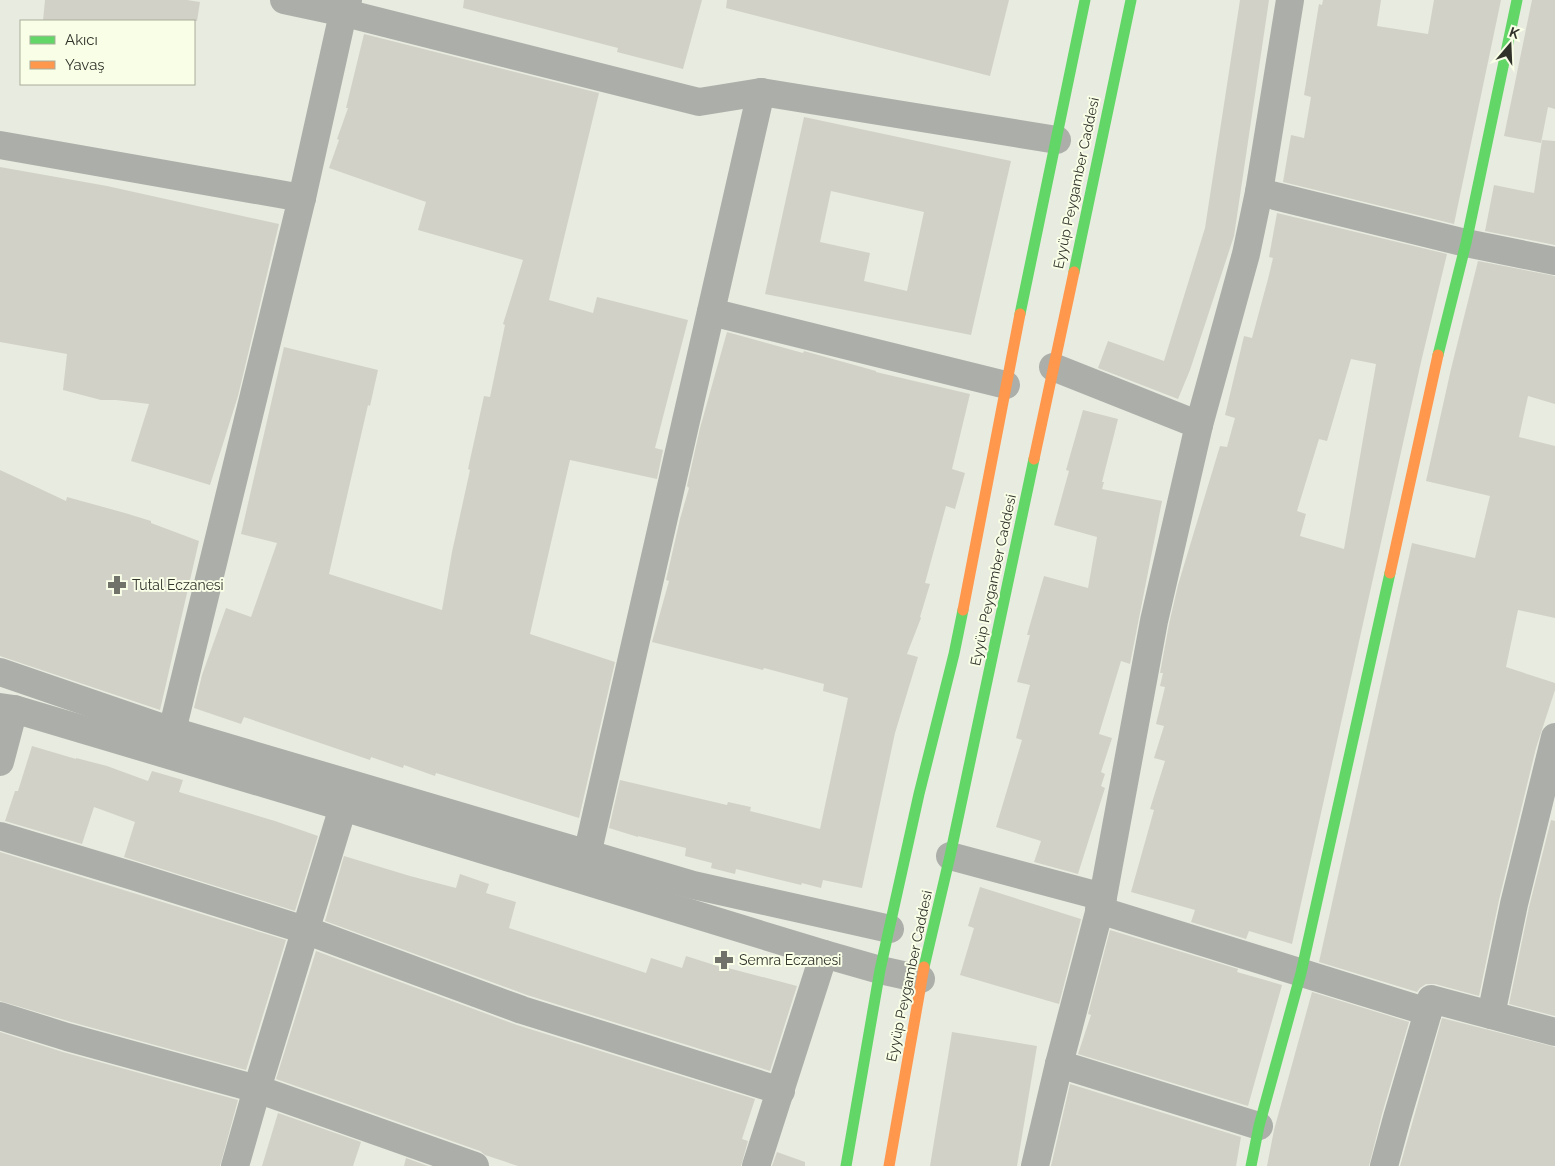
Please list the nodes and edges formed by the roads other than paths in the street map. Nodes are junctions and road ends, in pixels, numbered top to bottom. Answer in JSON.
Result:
{"nodes":[{"id":1,"x":284,"y":0,"type":"edge"},
{"id":2,"x":1085,"y":0,"type":"edge"},
{"id":3,"x":1131,"y":0,"type":"edge"},
{"id":4,"x":1290,"y":0,"type":"edge"},
{"id":5,"x":1517,"y":0,"type":"edge"},
{"id":6,"x":347,"y":6,"type":"edge"},
{"id":7,"x":761,"y":92,"type":"junction"},
{"id":8,"x":1057,"y":140,"type":"junction"},
{"id":9,"x":0,"y":145,"type":"edge"},
{"id":10,"x":1259,"y":192,"type":"junction"},
{"id":11,"x":302,"y":198,"type":"junction"},
{"id":12,"x":1466,"y":243,"type":"junction"},
{"id":13,"x":1555,"y":260,"type":"edge"},
{"id":14,"x":711,"y":312,"type":"junction"},
{"id":15,"x":1053,"y":366,"type":"junction"},
{"id":16,"x":1006,"y":385,"type":"junction"},
{"id":17,"x":1200,"y":425,"type":"junction"},
{"id":18,"x":0,"y":672,"type":"edge"},
{"id":19,"x":7,"y":708,"type":"edge"},
{"id":20,"x":172,"y":731,"type":"junction"},
{"id":21,"x":1555,"y":737,"type":"edge"},
{"id":22,"x":0,"y":762,"type":"edge"},
{"id":23,"x":343,"y":807,"type":"junction"},
{"id":24,"x":0,"y":836,"type":"edge"},
{"id":25,"x":587,"y":855,"type":"junction"},
{"id":26,"x":950,"y":856,"type":"junction"},
{"id":27,"x":1101,"y":904,"type":"junction"},
{"id":28,"x":890,"y":929,"type":"junction"},
{"id":29,"x":305,"y":930,"type":"junction"},
{"id":30,"x":824,"y":954,"type":"junction"},
{"id":31,"x":880,"y":970,"type":"junction"},
{"id":32,"x":1301,"y":973,"type":"junction"},
{"id":33,"x":922,"y":980,"type":"junction"},
{"id":34,"x":1428,"y":1012,"type":"junction"},
{"id":35,"x":1490,"y":1015,"type":"junction"},
{"id":36,"x":0,"y":1016,"type":"edge"},
{"id":37,"x":1555,"y":1032,"type":"edge"},
{"id":38,"x":1059,"y":1064,"type":"junction"},
{"id":39,"x":257,"y":1089,"type":"junction"},
{"id":40,"x":781,"y":1091,"type":"junction"},
{"id":41,"x":1259,"y":1126,"type":"junction"},
{"id":42,"x":235,"y":1166,"type":"edge"},
{"id":43,"x":475,"y":1166,"type":"edge"},
{"id":44,"x":756,"y":1166,"type":"edge"},
{"id":45,"x":846,"y":1166,"type":"edge"},
{"id":46,"x":888,"y":1166,"type":"edge"},
{"id":47,"x":1035,"y":1166,"type":"edge"},
{"id":48,"x":1250,"y":1166,"type":"edge"},
{"id":49,"x":1384,"y":1166,"type":"edge"}],
"edges":[{"from":1,"to":6,"type":"street"},
{"from":2,"to":8,"type":"main road","name":"Eyyüp Peygamber Caddesi"},
{"from":3,"to":15,"type":"main road","name":"Eyyüp Peygamber Caddesi"},
{"from":4,"to":10,"type":"street"},
{"from":5,"to":12,"type":"main road"},
{"from":6,"to":7,"type":"street"},
{"from":6,"to":11,"type":"street"},
{"from":7,"to":8,"type":"street"},
{"from":7,"to":14,"type":"street"},
{"from":8,"to":16,"type":"main road","name":"Eyyüp Peygamber Caddesi"},
{"from":9,"to":11,"type":"street"},
{"from":10,"to":12,"type":"street"},
{"from":10,"to":17,"type":"street"},
{"from":11,"to":20,"type":"street"},
{"from":12,"to":13,"type":"street"},
{"from":12,"to":32,"type":"main road"},
{"from":14,"to":16,"type":"street"},
{"from":14,"to":25,"type":"street"},
{"from":15,"to":17,"type":"street"},
{"from":15,"to":26,"type":"main road","name":"Eyyüp Peygamber Caddesi"},
{"from":16,"to":28,"type":"main road","name":"Eyyüp Peygamber Caddesi"},
{"from":17,"to":27,"type":"street"},
{"from":18,"to":20,"type":"street"},
{"from":19,"to":22,"type":"street"},
{"from":19,"to":23,"type":"street"},
{"from":20,"to":25,"type":"street"},
{"from":21,"to":35,"type":"street"},
{"from":23,"to":29,"type":"street"},
{"from":23,"to":30,"type":"street"},
{"from":24,"to":29,"type":"street"},
{"from":25,"to":28,"type":"street"},
{"from":26,"to":27,"type":"street"},
{"from":26,"to":33,"type":"main road","name":"Eyyüp Peygamber Caddesi"},
{"from":27,"to":32,"type":"street"},
{"from":27,"to":38,"type":"street"},
{"from":28,"to":31,"type":"main road","name":"Eyyüp Peygamber Caddesi"},
{"from":29,"to":39,"type":"street"},
{"from":29,"to":40,"type":"street"},
{"from":30,"to":31,"type":"street"},
{"from":30,"to":40,"type":"street"},
{"from":31,"to":33,"type":"street"},
{"from":31,"to":45,"type":"main road","name":"Eyyüp Peygamber Caddesi"},
{"from":32,"to":34,"type":"street"},
{"from":32,"to":41,"type":"main road"},
{"from":33,"to":46,"type":"main road","name":"Eyyüp Peygamber Caddesi"},
{"from":34,"to":35,"type":"street"},
{"from":34,"to":49,"type":"street"},
{"from":35,"to":37,"type":"street"},
{"from":36,"to":39,"type":"street"},
{"from":38,"to":41,"type":"street"},
{"from":38,"to":47,"type":"street"},
{"from":39,"to":42,"type":"street"},
{"from":39,"to":43,"type":"street"},
{"from":40,"to":44,"type":"street"},
{"from":41,"to":48,"type":"main road"}]}
